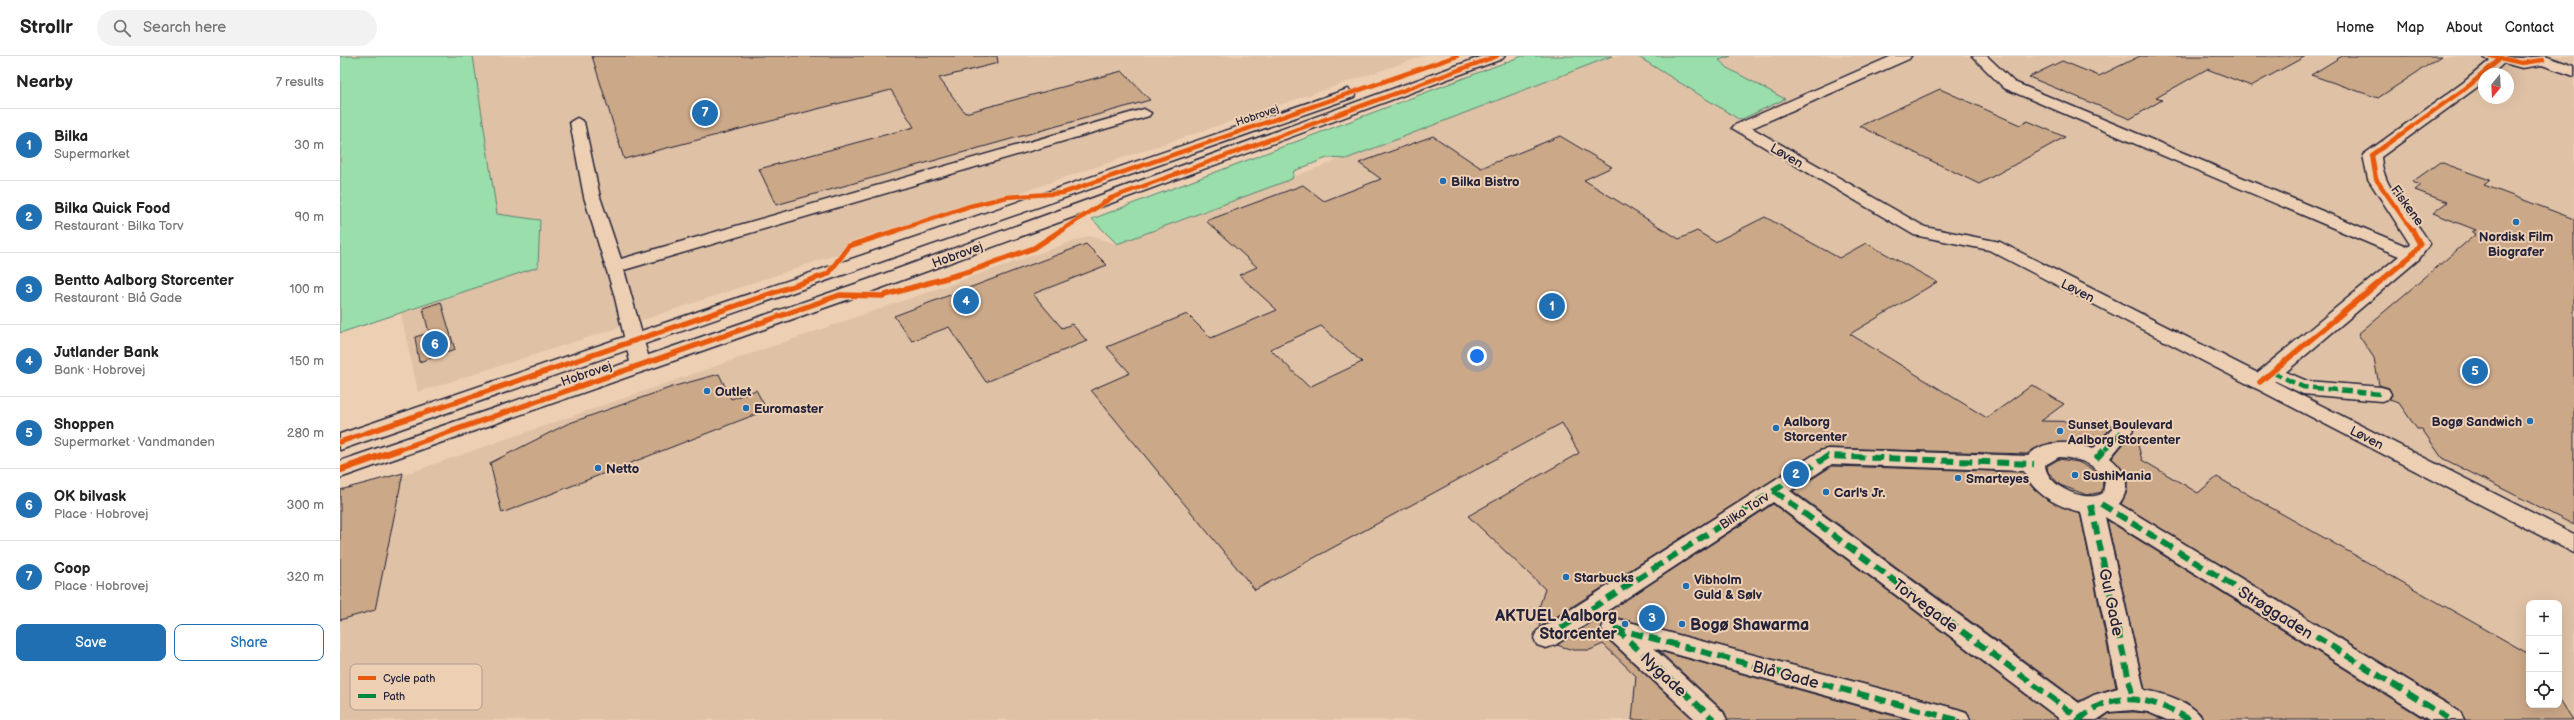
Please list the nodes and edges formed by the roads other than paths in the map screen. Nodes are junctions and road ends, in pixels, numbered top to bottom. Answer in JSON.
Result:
{"nodes":[{"id":1,"x":1457,"y":56,"type":"edge"},
{"id":2,"x":1497,"y":56,"type":"edge"},
{"id":3,"x":1904,"y":56,"type":"edge"},
{"id":4,"x":1980,"y":56,"type":"edge"},
{"id":5,"x":2496,"y":58,"type":"edge"},
{"id":6,"x":2543,"y":58,"type":"edge"},
{"id":7,"x":2574,"y":70,"type":"edge"},
{"id":8,"x":1144,"y":113,"type":"dead end"},
{"id":9,"x":577,"y":122,"type":"dead end"},
{"id":10,"x":2412,"y":255,"type":"junction"},
{"id":11,"x":614,"y":267,"type":"junction"},
{"id":12,"x":634,"y":341,"type":"junction"},
{"id":13,"x":641,"y":366,"type":"junction"},
{"id":14,"x":2266,"y":377,"type":"junction"},
{"id":15,"x":2381,"y":394,"type":"dead end"},
{"id":16,"x":2123,"y":430,"type":"dead end"},
{"id":17,"x":340,"y":442,"type":"edge"},
{"id":18,"x":2096,"y":459,"type":"junction"},
{"id":19,"x":2034,"y":464,"type":"junction"},
{"id":20,"x":340,"y":470,"type":"edge"},
{"id":21,"x":1774,"y":491,"type":"junction"},
{"id":22,"x":2096,"y":505,"type":"junction"},
{"id":23,"x":2574,"y":544,"type":"edge"},
{"id":24,"x":1614,"y":628,"type":"joint"},
{"id":25,"x":1546,"y":638,"type":"dead end"},
{"id":26,"x":2133,"y":699,"type":"junction"},
{"id":27,"x":1714,"y":720,"type":"edge"},
{"id":28,"x":1957,"y":720,"type":"edge"},
{"id":29,"x":2079,"y":720,"type":"edge"},
{"id":30,"x":2190,"y":720,"type":"edge"},
{"id":31,"x":2451,"y":720,"type":"edge"}],
"edges":[{"from":1,"to":12,"type":"main road","name":"Hobrovej"},
{"from":2,"to":13,"type":"main road","name":"Hobrovej"},
{"from":3,"to":14,"type":"street","name":"Løven"},
{"from":4,"to":10,"type":"street"},
{"from":5,"to":6,"type":"main road"},
{"from":5,"to":10,"type":"main road","name":"Fiskene"},
{"from":6,"to":7,"type":"main road"},
{"from":8,"to":11,"type":"street"},
{"from":9,"to":11,"type":"street"},
{"from":10,"to":14,"type":"main road"},
{"from":11,"to":12,"type":"street"},
{"from":12,"to":13,"type":"street"},
{"from":12,"to":17,"type":"main road","name":"Hobrovej"},
{"from":13,"to":20,"type":"main road","name":"Hobrovej"},
{"from":14,"to":15,"type":"street"},
{"from":14,"to":23,"type":"street","name":"Løven"},
{"from":16,"to":18,"type":"street"},
{"from":18,"to":19,"type":"street"},
{"from":18,"to":22,"type":"street"},
{"from":19,"to":21,"type":"street","name":"Bilka Torv"},
{"from":19,"to":22,"type":"street"},
{"from":21,"to":25,"type":"street","name":"Bilka Torv"},
{"from":21,"to":29,"type":"street","name":"Torvegade"},
{"from":22,"to":26,"type":"street","name":"Gul Gade"},
{"from":22,"to":31,"type":"street","name":"Strøggaden"},
{"from":24,"to":27,"type":"street","name":"Nygade"},
{"from":24,"to":28,"type":"street","name":"Blå Gade"},
{"from":26,"to":29,"type":"street"},
{"from":26,"to":30,"type":"street"}]}
